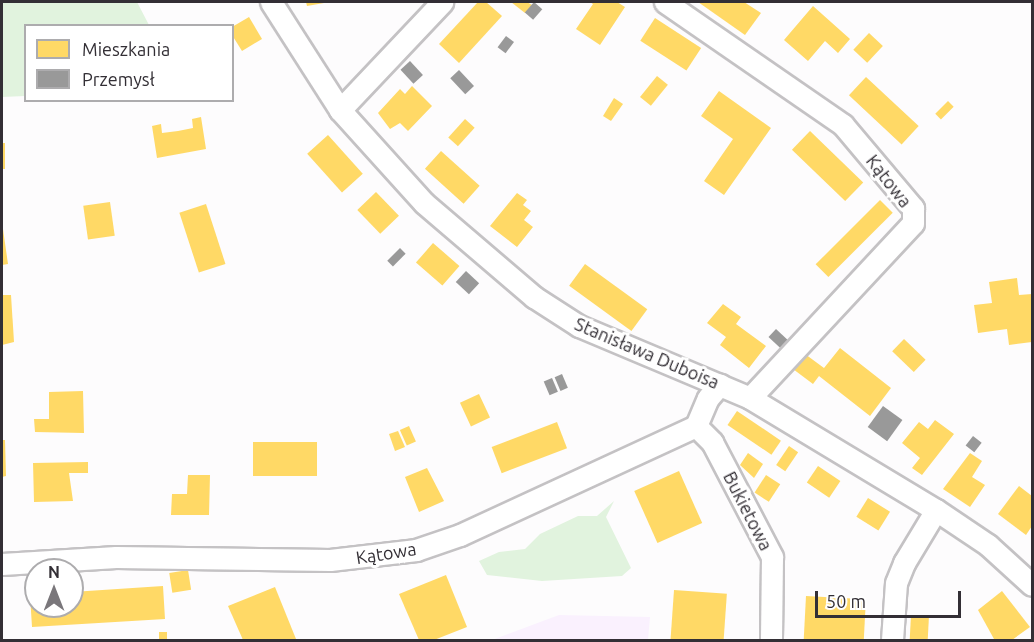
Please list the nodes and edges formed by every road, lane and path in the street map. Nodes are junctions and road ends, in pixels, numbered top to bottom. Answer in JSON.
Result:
{"nodes":[{"id":1,"x":272,"y":2,"type":"edge"},
{"id":2,"x":442,"y":2,"type":"edge"},
{"id":3,"x":665,"y":2,"type":"edge"},
{"id":4,"x":340,"y":110,"type":"junction"},
{"id":5,"x":720,"y":384,"type":"junction"},
{"id":6,"x":750,"y":398,"type":"junction"},
{"id":7,"x":696,"y":426,"type":"junction"},
{"id":8,"x":936,"y":510,"type":"junction"},
{"id":9,"x":2,"y":564,"type":"edge"},
{"id":10,"x":1032,"y":585,"type":"edge"},
{"id":11,"x":771,"y":640,"type":"edge"},
{"id":12,"x":892,"y":640,"type":"edge"}],
"edges":[{"from":1,"to":4,"type":"street","name":"Stanisława Duboisa"},
{"from":2,"to":4,"type":"street"},
{"from":3,"to":6,"type":"street","name":"Kątowa"},
{"from":4,"to":5,"type":"street","name":"Stanisława Duboisa"},
{"from":5,"to":6,"type":"street","name":"Stanisława Duboisa"},
{"from":5,"to":7,"type":"street"},
{"from":6,"to":8,"type":"street","name":"Stanisława Duboisa"},
{"from":7,"to":9,"type":"street","name":"Kątowa"},
{"from":7,"to":11,"type":"street","name":"Bukietowa"},
{"from":8,"to":10,"type":"street","name":"Stanisława Duboisa"},
{"from":8,"to":12,"type":"street"}]}
